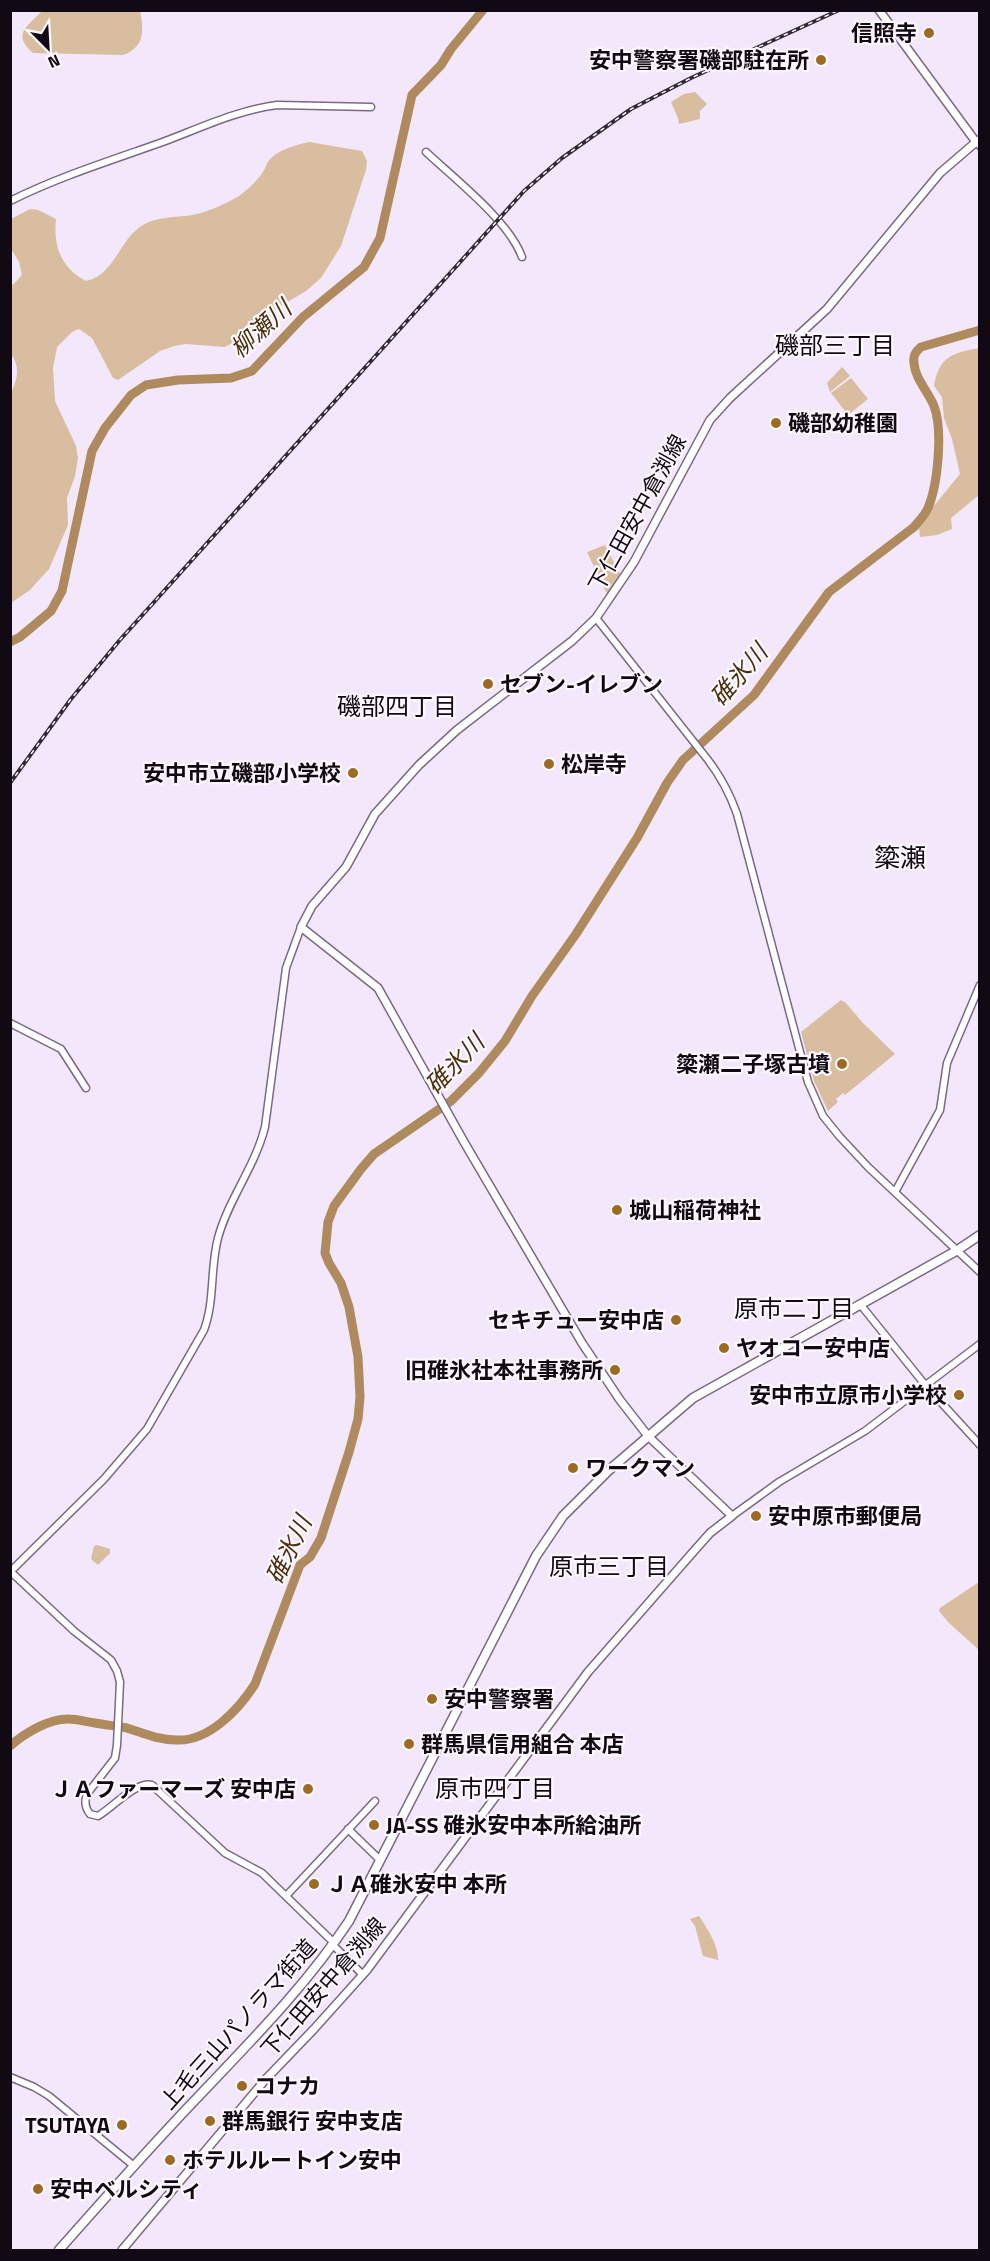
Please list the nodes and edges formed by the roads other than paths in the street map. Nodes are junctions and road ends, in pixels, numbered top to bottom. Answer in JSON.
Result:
{"nodes":[{"id":1,"x":879,"y":10,"type":"edge"},
{"id":2,"x":371,"y":107,"type":"dead end"},
{"id":3,"x":978,"y":143,"type":"edge"},
{"id":4,"x":426,"y":152,"type":"dead end"},
{"id":5,"x":10,"y":201,"type":"edge"},
{"id":6,"x":522,"y":257,"type":"dead end"},
{"id":7,"x":596,"y":618,"type":"junction"},
{"id":8,"x":301,"y":927,"type":"junction"},
{"id":9,"x":980,"y":985,"type":"edge"},
{"id":10,"x":10,"y":1023,"type":"edge"},
{"id":11,"x":86,"y":1088,"type":"dead end"},
{"id":12,"x":895,"y":1192,"type":"junction"},
{"id":13,"x":980,"y":1235,"type":"edge"},
{"id":14,"x":956,"y":1251,"type":"junction"},
{"id":15,"x":980,"y":1272,"type":"edge"},
{"id":16,"x":860,"y":1304,"type":"junction"},
{"id":17,"x":980,"y":1344,"type":"edge"},
{"id":18,"x":926,"y":1386,"type":"junction"},
{"id":19,"x":648,"y":1436,"type":"junction"},
{"id":20,"x":980,"y":1445,"type":"edge"},
{"id":21,"x":732,"y":1516,"type":"junction"},
{"id":22,"x":11,"y":1572,"type":"edge"},
{"id":23,"x":375,"y":1801,"type":"dead end"},
{"id":24,"x":348,"y":1829,"type":"junction"},
{"id":25,"x":380,"y":1860,"type":"junction"},
{"id":26,"x":286,"y":1896,"type":"junction"},
{"id":27,"x":333,"y":1945,"type":"junction"},
{"id":28,"x":363,"y":1975,"type":"junction"},
{"id":29,"x":10,"y":2077,"type":"edge"},
{"id":30,"x":134,"y":2166,"type":"junction"},
{"id":31,"x":59,"y":2250,"type":"edge"},
{"id":32,"x":122,"y":2250,"type":"edge"}],
"edges":[{"from":1,"to":3,"type":"main road","name":"下仁田安中倉渕線"},
{"from":2,"to":5,"type":"street"},
{"from":3,"to":7,"type":"main road","name":"下仁田安中倉渕線"},
{"from":4,"to":6,"type":"street"},
{"from":7,"to":8,"type":"main road","name":"下仁田安中倉渕線"},
{"from":7,"to":12,"type":"street"},
{"from":8,"to":19,"type":"main road"},
{"from":8,"to":22,"type":"street"},
{"from":9,"to":12,"type":"street"},
{"from":10,"to":11,"type":"street"},
{"from":12,"to":14,"type":"street"},
{"from":13,"to":14,"type":"highway","name":"上毛三山パノラマ街道"},
{"from":14,"to":15,"type":"street"},
{"from":14,"to":16,"type":"highway","name":"上毛三山パノラマ街道"},
{"from":16,"to":18,"type":"street"},
{"from":16,"to":19,"type":"highway","name":"上毛三山パノラマ街道"},
{"from":17,"to":18,"type":"street"},
{"from":18,"to":20,"type":"street"},
{"from":18,"to":21,"type":"street"},
{"from":19,"to":21,"type":"main road"},
{"from":19,"to":25,"type":"highway","name":"上毛三山パノラマ街道"},
{"from":21,"to":28,"type":"main road","name":"下仁田安中倉渕線"},
{"from":22,"to":26,"type":"street"},
{"from":23,"to":24,"type":"street"},
{"from":24,"to":25,"type":"street"},
{"from":24,"to":26,"type":"street"},
{"from":25,"to":27,"type":"highway","name":"上毛三山パノラマ街道"},
{"from":26,"to":27,"type":"street"},
{"from":27,"to":28,"type":"street"},
{"from":27,"to":30,"type":"highway","name":"上毛三山パノラマ街道"},
{"from":28,"to":32,"type":"main road","name":"下仁田安中倉渕線"},
{"from":29,"to":30,"type":"street"},
{"from":30,"to":31,"type":"highway","name":"上毛三山パノラマ街道"}]}
